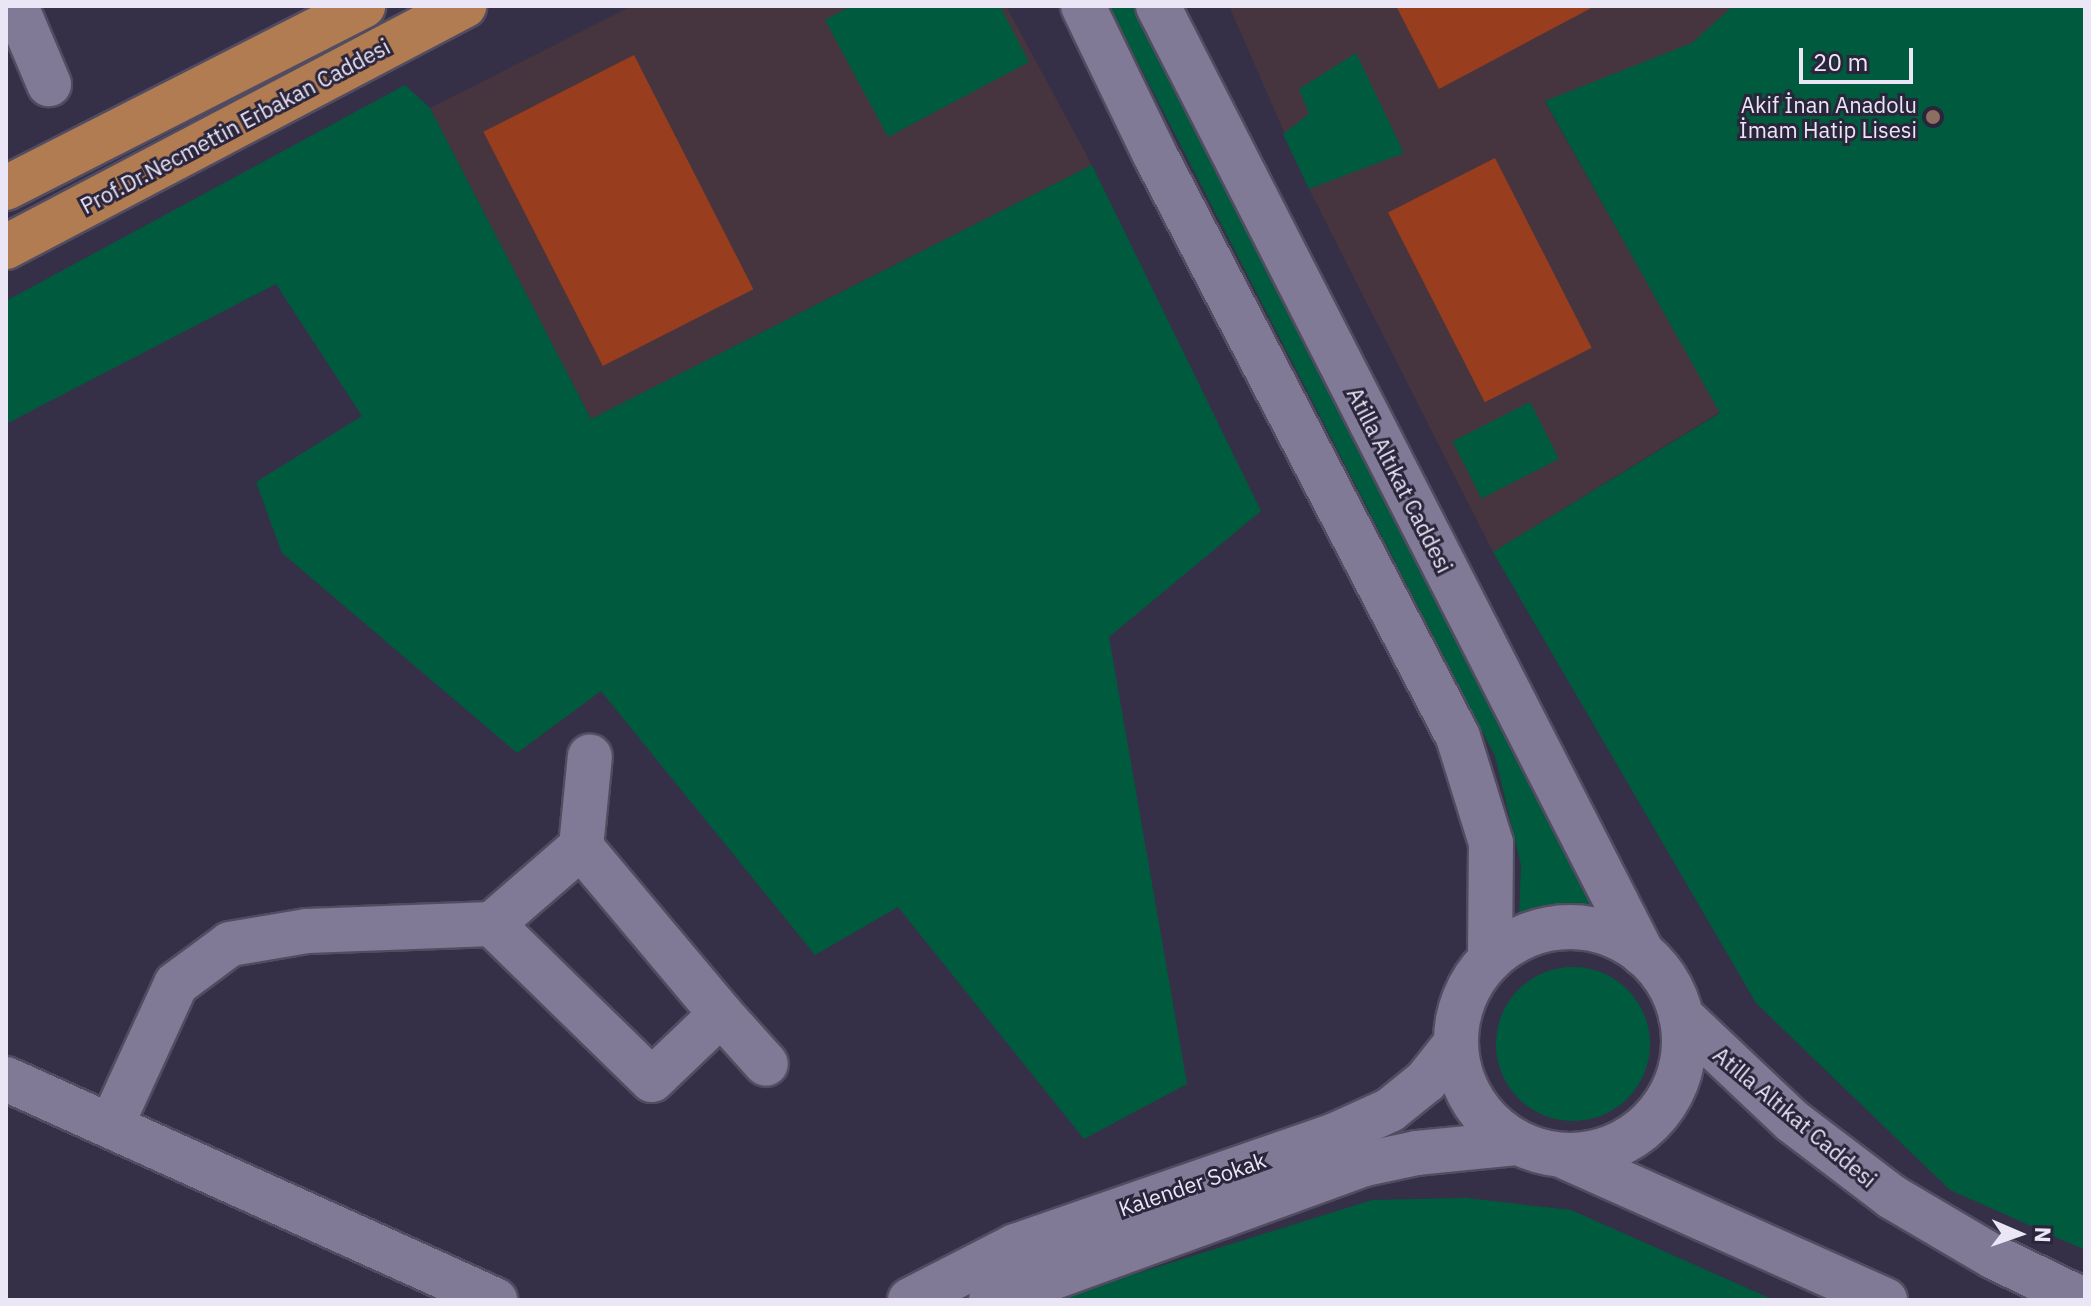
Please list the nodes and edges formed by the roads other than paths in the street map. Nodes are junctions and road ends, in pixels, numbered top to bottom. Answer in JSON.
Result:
{"nodes":[{"id":1,"x":16,"y":6,"type":"edge"},
{"id":2,"x":363,"y":6,"type":"edge"},
{"id":3,"x":464,"y":6,"type":"edge"},
{"id":4,"x":1083,"y":6,"type":"edge"},
{"id":5,"x":1158,"y":6,"type":"edge"},
{"id":6,"x":49,"y":84,"type":"dead end"},
{"id":7,"x":6,"y":188,"type":"edge"},
{"id":8,"x":6,"y":247,"type":"edge"},
{"id":9,"x":590,"y":756,"type":"dead end"},
{"id":10,"x":581,"y":847,"type":"junction"},
{"id":11,"x":492,"y":924,"type":"junction"},
{"id":12,"x":1643,"y":954,"type":"junction"},
{"id":13,"x":1490,"y":960,"type":"junction"},
{"id":14,"x":721,"y":1014,"type":"junction"},
{"id":15,"x":1681,"y":1016,"type":"junction"},
{"id":16,"x":1456,"y":1043,"type":"junction"},
{"id":17,"x":766,"y":1064,"type":"dead end"},
{"id":18,"x":6,"y":1079,"type":"edge"},
{"id":19,"x":111,"y":1126,"type":"junction"},
{"id":20,"x":1517,"y":1143,"type":"junction"},
{"id":21,"x":1560,"y":1155,"type":"junction"},
{"id":22,"x":495,"y":1300,"type":"edge"},
{"id":23,"x":910,"y":1300,"type":"edge"},
{"id":24,"x":991,"y":1300,"type":"edge"},
{"id":25,"x":1885,"y":1300,"type":"edge"},
{"id":26,"x":2083,"y":1300,"type":"edge"}],
"edges":[{"from":1,"to":6,"type":"street"},
{"from":2,"to":7,"type":"main road","name":"Prof.Dr.Necmettin Erbakan Caddesi"},
{"from":3,"to":8,"type":"main road","name":"Prof.Dr.Necmettin Erbakan Caddesi"},
{"from":4,"to":13,"type":"street"},
{"from":5,"to":12,"type":"street","name":"Atilla Altıkat Caddesi"},
{"from":9,"to":10,"type":"street"},
{"from":10,"to":11,"type":"street"},
{"from":10,"to":14,"type":"street"},
{"from":11,"to":14,"type":"street"},
{"from":11,"to":19,"type":"street"},
{"from":12,"to":13,"type":"street"},
{"from":12,"to":15,"type":"street"},
{"from":13,"to":16,"type":"street"},
{"from":14,"to":17,"type":"street"},
{"from":15,"to":21,"type":"street"},
{"from":15,"to":26,"type":"street","name":"Atilla Altıkat Caddesi"},
{"from":16,"to":20,"type":"street"},
{"from":16,"to":23,"type":"street","name":"Kalender Sokak"},
{"from":18,"to":19,"type":"street"},
{"from":19,"to":22,"type":"street"},
{"from":20,"to":21,"type":"street"},
{"from":20,"to":24,"type":"street","name":"Kalender Sokak"},
{"from":21,"to":25,"type":"street"}]}
